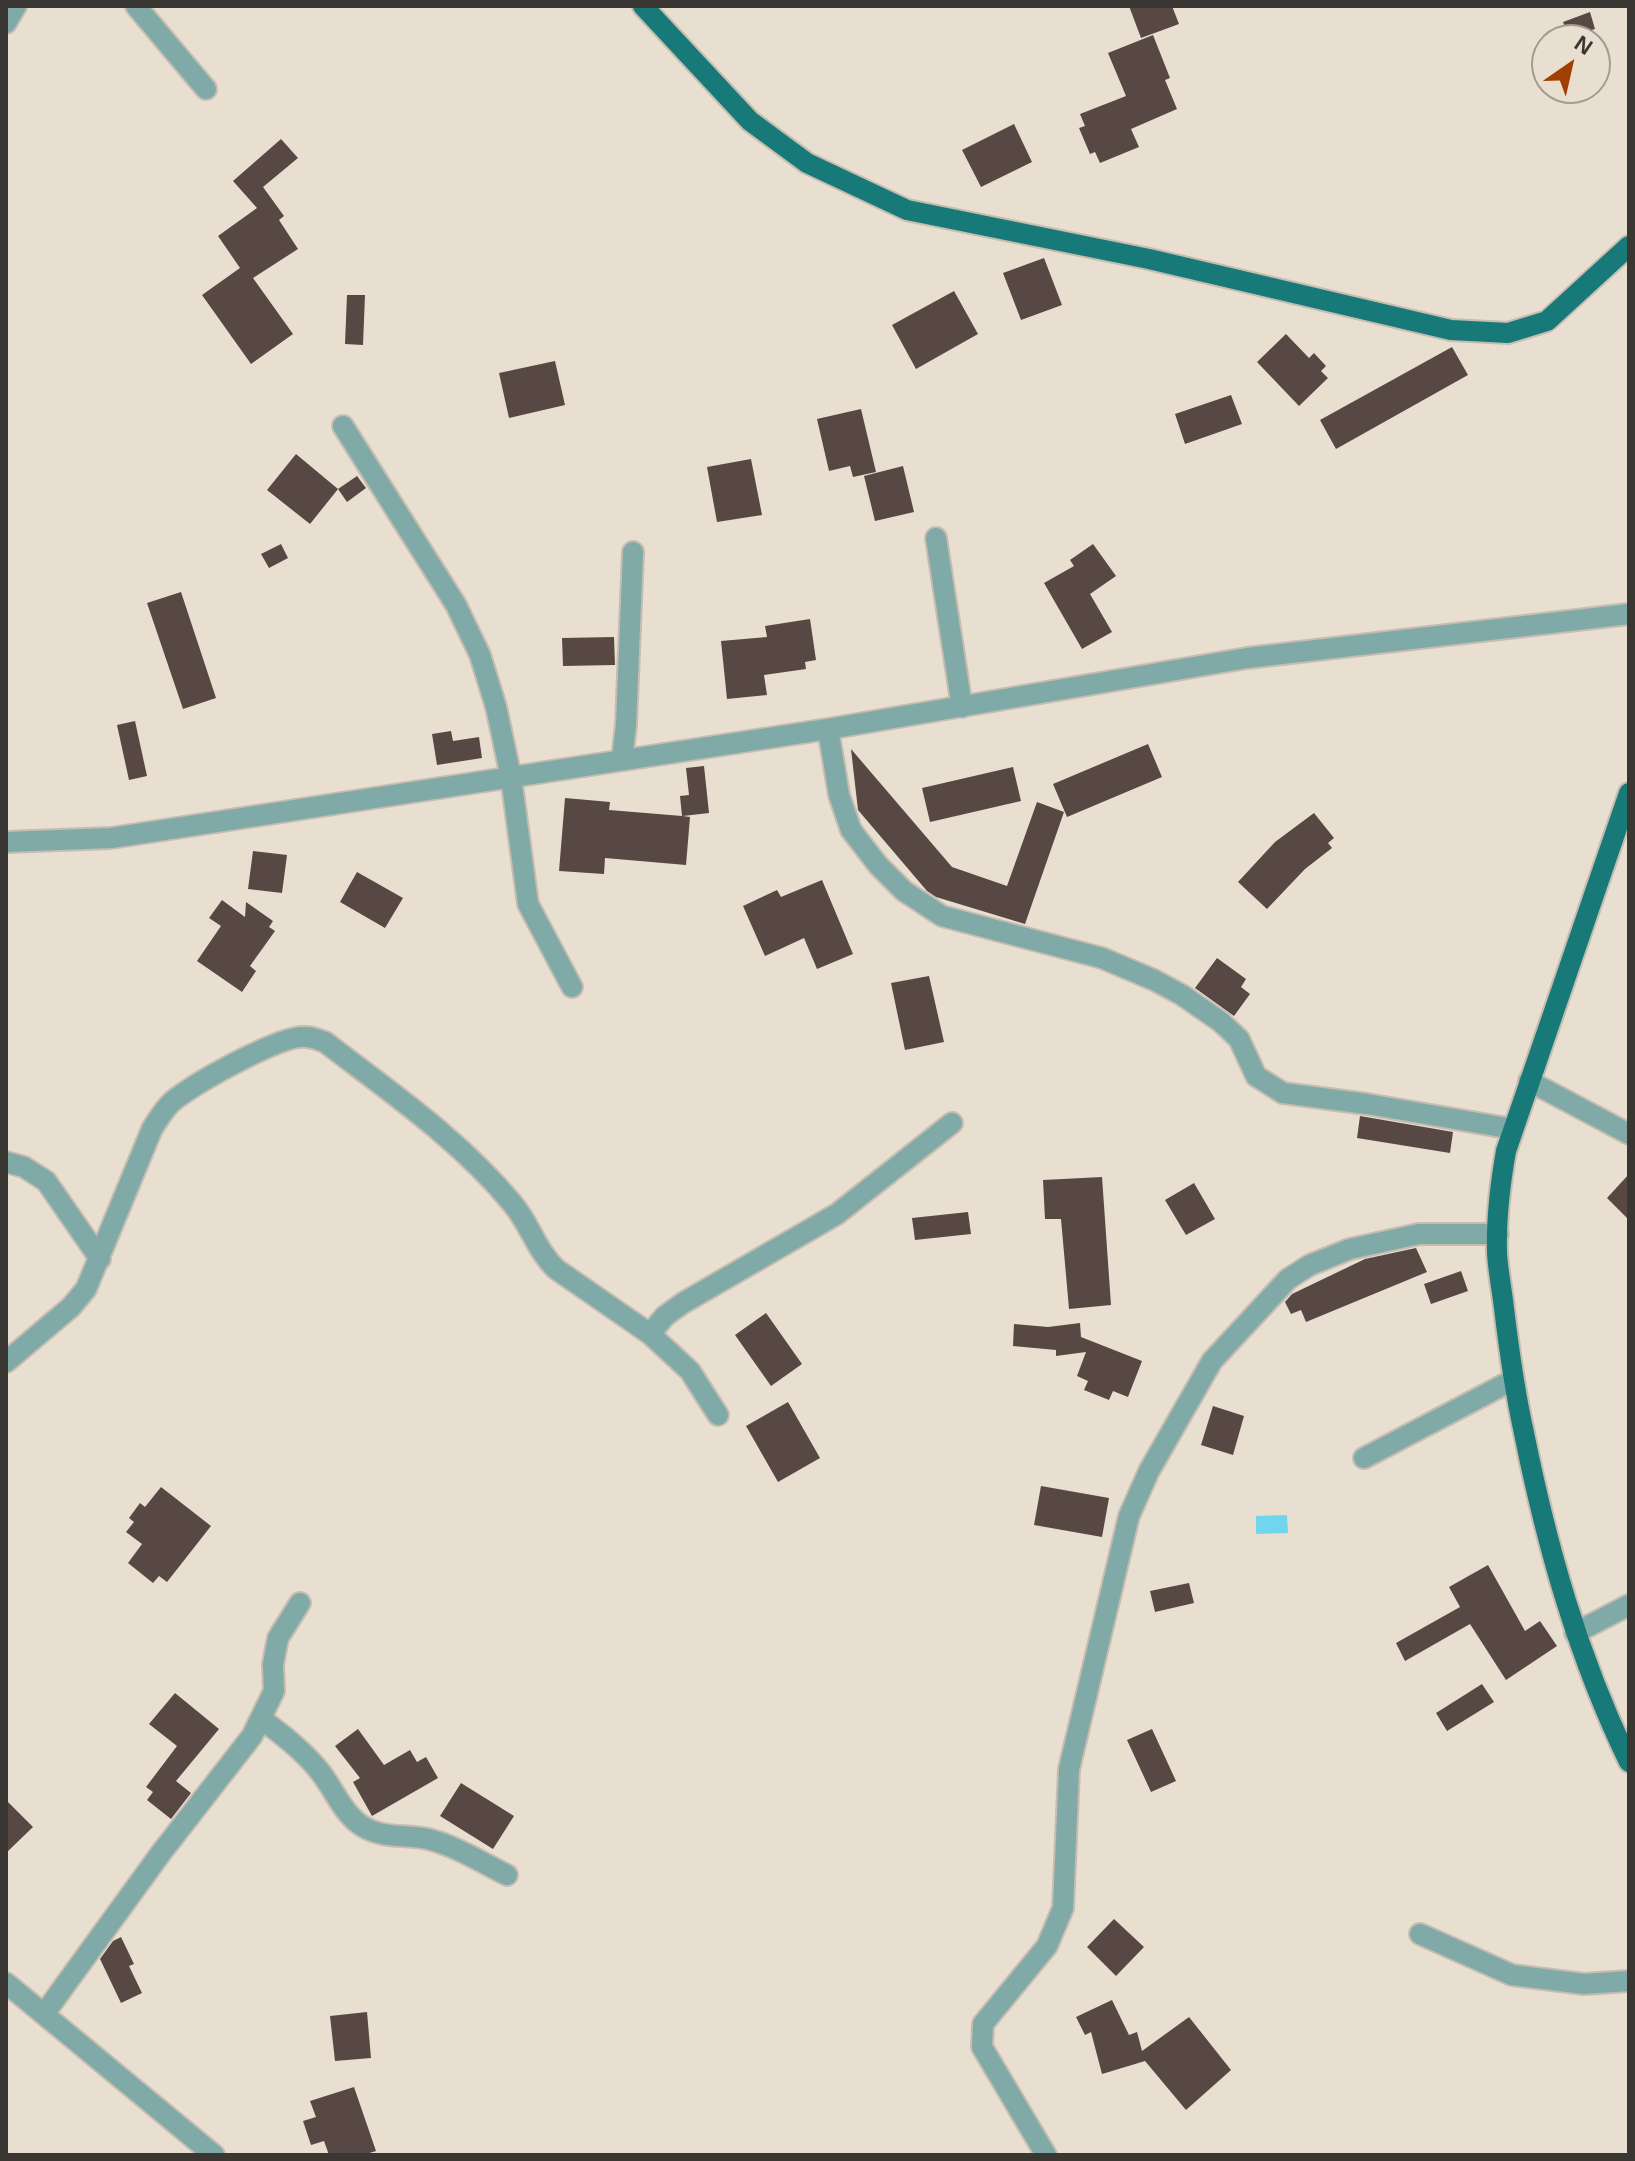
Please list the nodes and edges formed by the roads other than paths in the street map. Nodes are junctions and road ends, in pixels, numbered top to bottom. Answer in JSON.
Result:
{"nodes":[{"id":1,"x":16,"y":6,"type":"edge"},
{"id":2,"x":136,"y":6,"type":"edge"},
{"id":3,"x":643,"y":6,"type":"edge"},
{"id":4,"x":6,"y":23,"type":"edge"},
{"id":5,"x":206,"y":89,"type":"dead end"},
{"id":6,"x":1629,"y":246,"type":"edge"},
{"id":7,"x":343,"y":426,"type":"dead end"},
{"id":8,"x":936,"y":538,"type":"dead end"},
{"id":9,"x":633,"y":552,"type":"dead end"},
{"id":10,"x":1629,"y":614,"type":"edge"},
{"id":11,"x":962,"y":707,"type":"junction"},
{"id":12,"x":828,"y":729,"type":"junction"},
{"id":13,"x":622,"y":759,"type":"junction"},
{"id":14,"x":511,"y":777,"type":"junction"},
{"id":15,"x":1629,"y":793,"type":"edge"},
{"id":16,"x":6,"y":842,"type":"edge"},
{"id":17,"x":572,"y":987,"type":"dead end"},
{"id":18,"x":1529,"y":1081,"type":"junction"},
{"id":19,"x":952,"y":1123,"type":"dead end"},
{"id":20,"x":1513,"y":1129,"type":"junction"},
{"id":21,"x":1629,"y":1134,"type":"edge"},
{"id":22,"x":6,"y":1162,"type":"edge"},
{"id":23,"x":1498,"y":1234,"type":"junction"},
{"id":24,"x":100,"y":1259,"type":"junction"},
{"id":25,"x":650,"y":1334,"type":"junction"},
{"id":26,"x":6,"y":1362,"type":"edge"},
{"id":27,"x":1513,"y":1380,"type":"junction"},
{"id":28,"x":718,"y":1415,"type":"dead end"},
{"id":29,"x":1364,"y":1458,"type":"dead end"},
{"id":30,"x":300,"y":1603,"type":"dead end"},
{"id":31,"x":1629,"y":1605,"type":"edge"},
{"id":32,"x":1575,"y":1633,"type":"junction"},
{"id":33,"x":261,"y":1719,"type":"junction"},
{"id":34,"x":1629,"y":1762,"type":"edge"},
{"id":35,"x":507,"y":1875,"type":"dead end"},
{"id":36,"x":1420,"y":1934,"type":"dead end"},
{"id":37,"x":1629,"y":1981,"type":"edge"},
{"id":38,"x":6,"y":1983,"type":"edge"},
{"id":39,"x":44,"y":2014,"type":"junction"},
{"id":40,"x":214,"y":2155,"type":"edge"},
{"id":41,"x":1046,"y":2155,"type":"edge"}],
"edges":[{"from":1,"to":4,"type":"street"},
{"from":2,"to":5,"type":"street"},
{"from":3,"to":6,"type":"main road"},
{"from":7,"to":14,"type":"street"},
{"from":8,"to":11,"type":"street"},
{"from":9,"to":13,"type":"street"},
{"from":10,"to":11,"type":"street"},
{"from":11,"to":12,"type":"street"},
{"from":12,"to":13,"type":"street"},
{"from":12,"to":20,"type":"street"},
{"from":13,"to":14,"type":"street"},
{"from":14,"to":16,"type":"street"},
{"from":14,"to":17,"type":"street"},
{"from":15,"to":18,"type":"main road"},
{"from":18,"to":20,"type":"main road"},
{"from":18,"to":21,"type":"street"},
{"from":19,"to":25,"type":"street"},
{"from":20,"to":23,"type":"main road"},
{"from":22,"to":24,"type":"street"},
{"from":23,"to":27,"type":"main road"},
{"from":23,"to":41,"type":"street"},
{"from":24,"to":25,"type":"street"},
{"from":24,"to":26,"type":"street"},
{"from":25,"to":28,"type":"street"},
{"from":27,"to":29,"type":"street"},
{"from":27,"to":32,"type":"main road"},
{"from":30,"to":33,"type":"street"},
{"from":31,"to":32,"type":"street"},
{"from":32,"to":34,"type":"main road"},
{"from":33,"to":35,"type":"street"},
{"from":33,"to":39,"type":"street"},
{"from":36,"to":37,"type":"street"},
{"from":38,"to":39,"type":"street"},
{"from":39,"to":40,"type":"street"}]}
